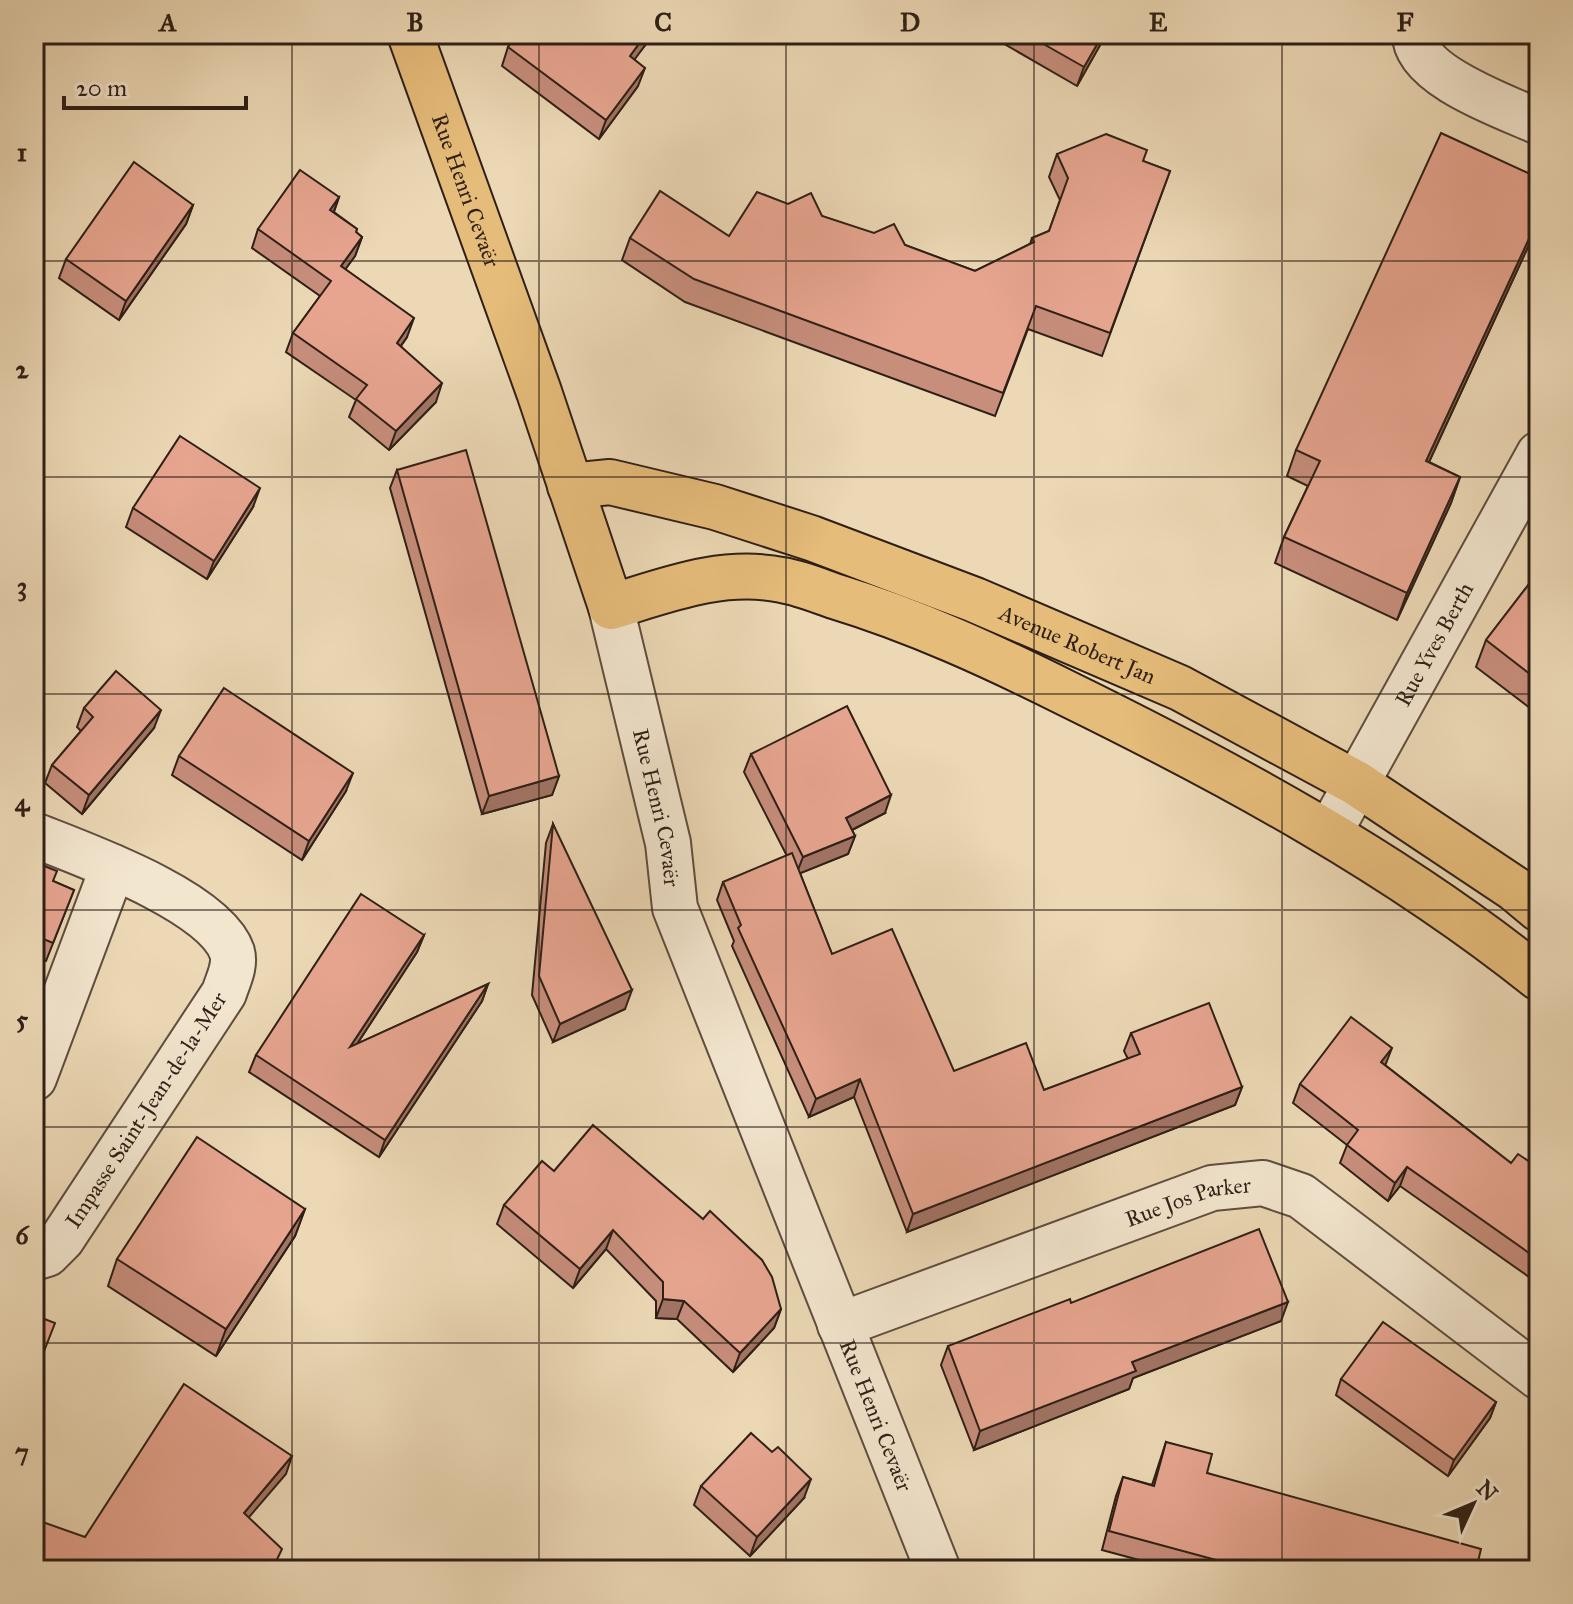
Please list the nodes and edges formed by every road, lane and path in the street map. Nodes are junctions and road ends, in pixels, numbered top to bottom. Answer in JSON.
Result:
{"nodes":[{"id":1,"x":410,"y":34,"type":"edge"},
{"id":2,"x":1415,"y":34,"type":"edge"},
{"id":3,"x":1539,"y":122,"type":"edge"},
{"id":4,"x":1539,"y":454,"type":"edge"},
{"id":5,"x":570,"y":486,"type":"junction"},
{"id":6,"x":611,"y":607,"type":"junction"},
{"id":7,"x":1356,"y":783,"type":"junction"},
{"id":8,"x":1329,"y":833,"type":"junction"},
{"id":9,"x":34,"y":835,"type":"edge"},
{"id":10,"x":113,"y":867,"type":"junction"},
{"id":11,"x":1539,"y":909,"type":"edge"},
{"id":12,"x":1539,"y":978,"type":"edge"},
{"id":13,"x":34,"y":1078,"type":"edge"},
{"id":14,"x":34,"y":1258,"type":"edge"},
{"id":15,"x":840,"y":1325,"type":"junction"},
{"id":16,"x":1539,"y":1377,"type":"edge"},
{"id":17,"x":938,"y":1570,"type":"edge"}],
"edges":[{"from":1,"to":5,"type":"main road","name":"Rue Henri Cevaër"},
{"from":2,"to":3,"type":"street"},
{"from":4,"to":7,"type":"street","name":"Rue Yves Berth"},
{"from":5,"to":6,"type":"main road","name":"Rue Henri Cevaër"},
{"from":5,"to":7,"type":"main road","name":"Avenue Robert Jan"},
{"from":6,"to":8,"type":"main road","name":"Avenue Robert Jan"},
{"from":6,"to":15,"type":"street","name":"Rue Henri Cevaër"},
{"from":7,"to":8,"type":"street","name":"Rue Yves Berth"},
{"from":7,"to":11,"type":"main road","name":"Avenue Robert Jan"},
{"from":8,"to":12,"type":"main road","name":"Avenue Robert Jan"},
{"from":9,"to":10,"type":"street","name":"Impasse Saint-Jean-de-la-Mer"},
{"from":10,"to":13,"type":"street"},
{"from":10,"to":14,"type":"street","name":"Impasse Saint-Jean-de-la-Mer"},
{"from":15,"to":16,"type":"street","name":"Rue Jos Parker"},
{"from":15,"to":17,"type":"street","name":"Rue Henri Cevaër"}]}
